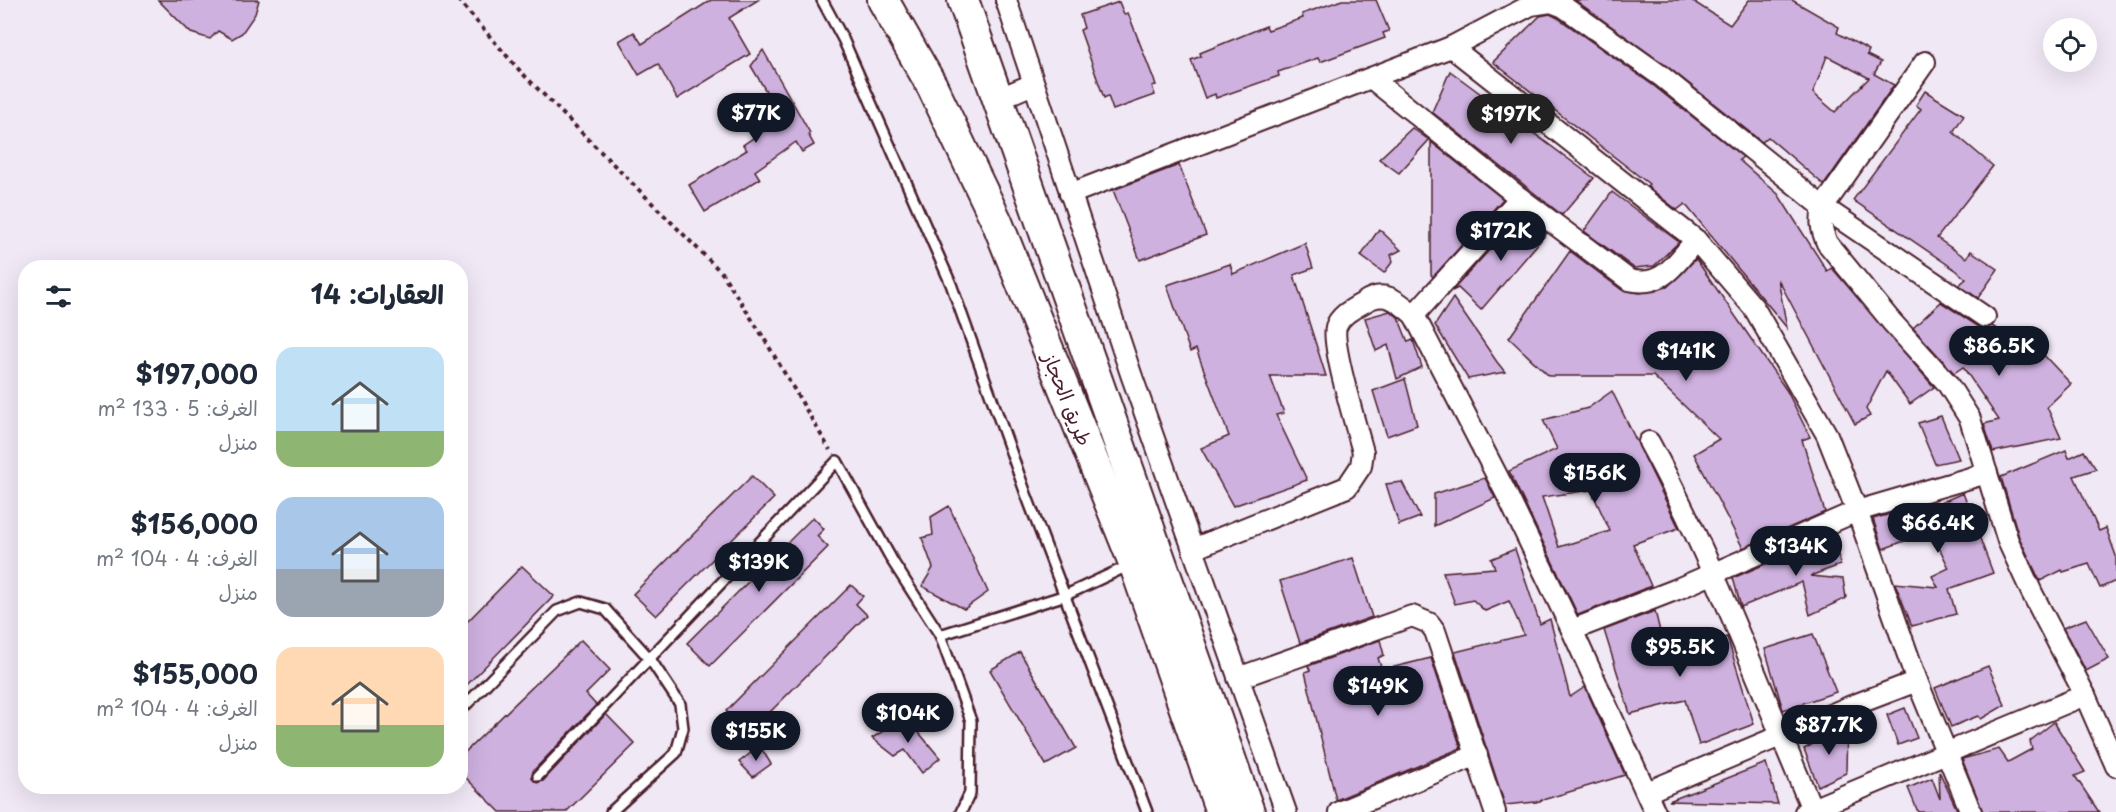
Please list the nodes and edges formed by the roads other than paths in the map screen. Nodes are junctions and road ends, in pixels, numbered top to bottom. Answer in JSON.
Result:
{"nodes":[{"id":1,"x":822,"y":0,"type":"edge"},
{"id":2,"x":883,"y":0,"type":"edge"},
{"id":3,"x":963,"y":0,"type":"edge"},
{"id":4,"x":1006,"y":0,"type":"edge"},
{"id":5,"x":1451,"y":47,"type":"junction"},
{"id":6,"x":1925,"y":62,"type":"dead end"},
{"id":7,"x":1371,"y":78,"type":"junction"},
{"id":8,"x":1033,"y":84,"type":"junction"},
{"id":9,"x":998,"y":99,"type":"junction"},
{"id":10,"x":1070,"y":194,"type":"junction"},
{"id":11,"x":1520,"y":198,"type":"junction"},
{"id":12,"x":1823,"y":207,"type":"junction"},
{"id":13,"x":1696,"y":240,"type":"junction"},
{"id":14,"x":1414,"y":315,"type":"junction"},
{"id":15,"x":1985,"y":317,"type":"dead end"},
{"id":16,"x":1649,"y":442,"type":"dead end"},
{"id":17,"x":1987,"y":473,"type":"junction"},
{"id":18,"x":1857,"y":511,"type":"junction"},
{"id":19,"x":1193,"y":549,"type":"junction"},
{"id":20,"x":1134,"y":563,"type":"junction"},
{"id":21,"x":1713,"y":573,"type":"junction"},
{"id":22,"x":1066,"y":595,"type":"junction"},
{"id":23,"x":1572,"y":630,"type":"junction"},
{"id":24,"x":940,"y":635,"type":"junction"},
{"id":25,"x":650,"y":658,"type":"junction"},
{"id":26,"x":1238,"y":678,"type":"junction"},
{"id":27,"x":1917,"y":681,"type":"junction"},
{"id":28,"x":2085,"y":695,"type":"junction"},
{"id":29,"x":468,"y":703,"type":"edge"},
{"id":30,"x":1780,"y":735,"type":"junction"},
{"id":31,"x":1945,"y":753,"type":"junction"},
{"id":32,"x":1477,"y":755,"type":"junction"},
{"id":33,"x":2116,"y":766,"type":"edge"},
{"id":34,"x":538,"y":776,"type":"dead end"},
{"id":35,"x":1647,"y":792,"type":"junction"},
{"id":36,"x":1847,"y":804,"type":"edge"},
{"id":37,"x":1809,"y":810,"type":"edge"},
{"id":38,"x":611,"y":812,"type":"edge"},
{"id":39,"x":961,"y":812,"type":"edge"},
{"id":40,"x":1147,"y":812,"type":"edge"},
{"id":41,"x":1221,"y":812,"type":"edge"},
{"id":42,"x":1249,"y":812,"type":"edge"},
{"id":43,"x":1286,"y":812,"type":"edge"},
{"id":44,"x":1339,"y":812,"type":"edge"},
{"id":45,"x":1495,"y":812,"type":"edge"},
{"id":46,"x":1655,"y":812,"type":"edge"},
{"id":47,"x":1971,"y":812,"type":"edge"}],
"edges":[{"from":1,"to":22,"type":"lane"},
{"from":2,"to":20,"type":"main road","name":"طريق الحجاز"},
{"from":3,"to":9,"type":"main road","name":"طريق الحجاز"},
{"from":4,"to":8,"type":"street"},
{"from":5,"to":7,"type":"street"},
{"from":5,"to":12,"type":"street"},
{"from":5,"to":13,"type":"street"},
{"from":6,"to":12,"type":"street"},
{"from":7,"to":10,"type":"street"},
{"from":7,"to":11,"type":"street"},
{"from":8,"to":9,"type":"street"},
{"from":8,"to":10,"type":"street"},
{"from":9,"to":42,"type":"main road","name":"طريق الحجاز"},
{"from":10,"to":19,"type":"street"},
{"from":11,"to":13,"type":"street"},
{"from":11,"to":14,"type":"street"},
{"from":12,"to":15,"type":"street"},
{"from":12,"to":17,"type":"street"},
{"from":13,"to":18,"type":"street"},
{"from":14,"to":19,"type":"street"},
{"from":14,"to":23,"type":"street"},
{"from":16,"to":21,"type":"street"},
{"from":17,"to":18,"type":"street"},
{"from":17,"to":28,"type":"street"},
{"from":18,"to":21,"type":"street"},
{"from":18,"to":27,"type":"street"},
{"from":19,"to":26,"type":"street"},
{"from":20,"to":22,"type":"lane"},
{"from":20,"to":41,"type":"main road","name":"طريق الحجاز"},
{"from":21,"to":23,"type":"street"},
{"from":21,"to":30,"type":"street"},
{"from":22,"to":24,"type":"lane"},
{"from":22,"to":40,"type":"lane"},
{"from":23,"to":35,"type":"street"},
{"from":24,"to":25,"type":"lane"},
{"from":24,"to":39,"type":"lane"},
{"from":25,"to":29,"type":"lane"},
{"from":25,"to":34,"type":"lane"},
{"from":25,"to":38,"type":"lane"},
{"from":26,"to":32,"type":"street"},
{"from":26,"to":43,"type":"street"},
{"from":27,"to":30,"type":"street"},
{"from":27,"to":31,"type":"street"},
{"from":28,"to":31,"type":"street"},
{"from":28,"to":33,"type":"street"},
{"from":30,"to":35,"type":"street"},
{"from":30,"to":37,"type":"street"},
{"from":31,"to":36,"type":"street"},
{"from":31,"to":47,"type":"street"},
{"from":32,"to":44,"type":"street"},
{"from":32,"to":45,"type":"street"},
{"from":35,"to":46,"type":"street"},
{"from":36,"to":37,"type":"street"}]}
